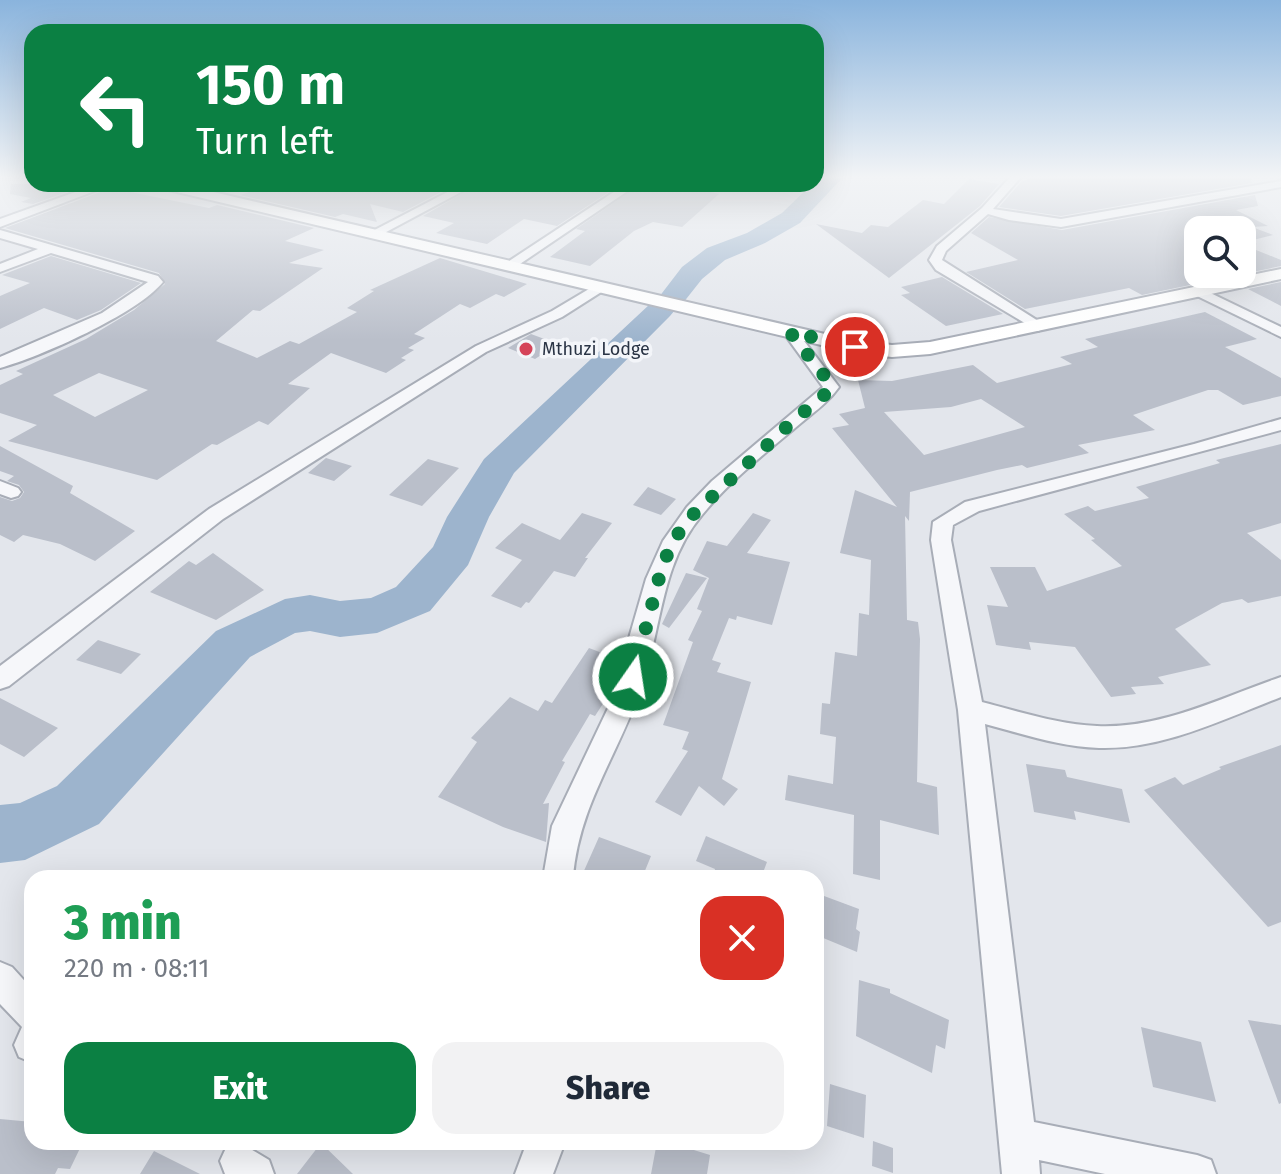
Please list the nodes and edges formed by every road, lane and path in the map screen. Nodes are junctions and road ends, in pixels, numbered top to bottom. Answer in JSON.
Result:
{"nodes":[{"id":1,"x":354,"y":231,"type":"edge"},
{"id":2,"x":379,"y":231,"type":"edge"},
{"id":3,"x":561,"y":231,"type":"edge"},
{"id":4,"x":962,"y":231,"type":"edge"},
{"id":5,"x":0,"y":234,"type":"edge"},
{"id":6,"x":371,"y":235,"type":"junction"},
{"id":7,"x":50,"y":249,"type":"junction"},
{"id":8,"x":509,"y":265,"type":"junction"},
{"id":9,"x":0,"y":268,"type":"edge"},
{"id":10,"x":1281,"y":274,"type":"edge"},
{"id":11,"x":599,"y":289,"type":"junction"},
{"id":12,"x":1198,"y":291,"type":"junction"},
{"id":13,"x":1038,"y":327,"type":"junction"},
{"id":14,"x":790,"y":332,"type":"junction"},
{"id":15,"x":1281,"y":333,"type":"edge"},
{"id":16,"x":0,"y":363,"type":"edge"},
{"id":17,"x":1281,"y":424,"type":"edge"},
{"id":18,"x":0,"y":679,"type":"edge"},
{"id":19,"x":1281,"y":687,"type":"edge"},
{"id":20,"x":971,"y":710,"type":"junction"},
{"id":21,"x":559,"y":870,"type":"edge"},
{"id":22,"x":0,"y":979,"type":"edge"},
{"id":23,"x":24,"y":1005,"type":"edge"},
{"id":24,"x":1017,"y":1137,"type":"junction"},
{"id":25,"x":543,"y":1150,"type":"edge"},
{"id":26,"x":534,"y":1174,"type":"edge"},
{"id":27,"x":1021,"y":1174,"type":"edge"},
{"id":28,"x":1197,"y":1174,"type":"edge"}],
"edges":[{"from":1,"to":6,"type":"street"},
{"from":2,"to":6,"type":"street"},
{"from":3,"to":8,"type":"street"},
{"from":4,"to":13,"type":"street"},
{"from":5,"to":7,"type":"street"},
{"from":6,"to":8,"type":"street"},
{"from":7,"to":9,"type":"street"},
{"from":7,"to":16,"type":"street"},
{"from":8,"to":11,"type":"street"},
{"from":10,"to":12,"type":"street"},
{"from":11,"to":14,"type":"street"},
{"from":11,"to":18,"type":"street"},
{"from":12,"to":13,"type":"street"},
{"from":12,"to":15,"type":"street"},
{"from":13,"to":14,"type":"street"},
{"from":14,"to":21,"type":"street"},
{"from":17,"to":20,"type":"street"},
{"from":19,"to":20,"type":"street"},
{"from":20,"to":24,"type":"street"},
{"from":22,"to":23,"type":"street"},
{"from":24,"to":27,"type":"street"},
{"from":24,"to":28,"type":"street"},
{"from":25,"to":26,"type":"street"}]}
